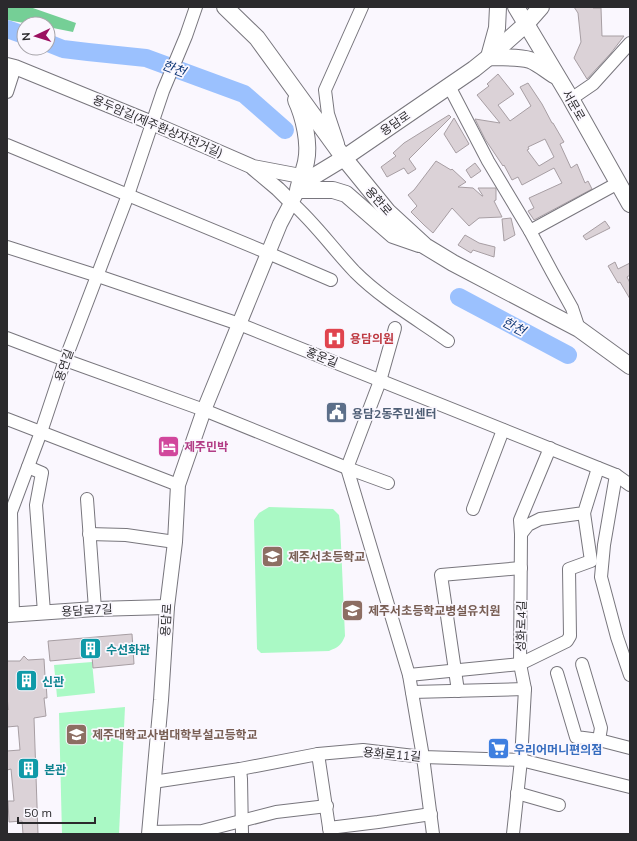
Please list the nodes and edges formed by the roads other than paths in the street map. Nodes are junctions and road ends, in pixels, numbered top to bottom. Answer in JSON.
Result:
{"nodes":[{"id":1,"x":196,"y":7,"type":"edge"},
{"id":2,"x":225,"y":7,"type":"edge"},
{"id":3,"x":362,"y":7,"type":"edge"},
{"id":4,"x":498,"y":7,"type":"edge"},
{"id":5,"x":516,"y":7,"type":"edge"},
{"id":6,"x":541,"y":7,"type":"edge"},
{"id":7,"x":526,"y":24,"type":"junction"},
{"id":8,"x":630,"y":44,"type":"edge"},
{"id":9,"x":489,"y":57,"type":"junction"},
{"id":10,"x":11,"y":66,"type":"edge"},
{"id":11,"x":283,"y":74,"type":"junction"},
{"id":12,"x":557,"y":77,"type":"junction"},
{"id":13,"x":449,"y":86,"type":"junction"},
{"id":14,"x":7,"y":92,"type":"edge"},
{"id":15,"x":571,"y":99,"type":"junction"},
{"id":16,"x":152,"y":123,"type":"junction"},
{"id":17,"x":7,"y":145,"type":"edge"},
{"id":18,"x":344,"y":158,"type":"junction"},
{"id":19,"x":253,"y":167,"type":"junction"},
{"id":20,"x":618,"y":183,"type":"junction"},
{"id":21,"x":300,"y":187,"type":"junction"},
{"id":22,"x":128,"y":195,"type":"junction"},
{"id":23,"x":630,"y":204,"type":"edge"},
{"id":24,"x":530,"y":231,"type":"junction"},
{"id":25,"x":424,"y":246,"type":"junction"},
{"id":26,"x":7,"y":247,"type":"edge"},
{"id":27,"x":268,"y":253,"type":"junction"},
{"id":28,"x":98,"y":276,"type":"junction"},
{"id":29,"x":331,"y":280,"type":"dead end"},
{"id":30,"x":239,"y":324,"type":"junction"},
{"id":31,"x":395,"y":328,"type":"dead end"},
{"id":32,"x":583,"y":332,"type":"junction"},
{"id":33,"x":7,"y":338,"type":"edge"},
{"id":34,"x":448,"y":341,"type":"dead end"},
{"id":35,"x":65,"y":360,"type":"junction"},
{"id":36,"x":629,"y":362,"type":"edge"},
{"id":37,"x":380,"y":381,"type":"junction"},
{"id":38,"x":204,"y":410,"type":"junction"},
{"id":39,"x":7,"y":419,"type":"edge"},
{"id":40,"x":503,"y":430,"type":"junction"},
{"id":41,"x":41,"y":432,"type":"junction"},
{"id":42,"x":550,"y":448,"type":"junction"},
{"id":43,"x":28,"y":467,"type":"junction"},
{"id":44,"x":348,"y":468,"type":"junction"},
{"id":45,"x":598,"y":468,"type":"junction"},
{"id":46,"x":616,"y":475,"type":"junction"},
{"id":47,"x":388,"y":483,"type":"dead end"},
{"id":48,"x":178,"y":485,"type":"junction"},
{"id":49,"x":630,"y":485,"type":"edge"},
{"id":50,"x":87,"y":499,"type":"dead end"},
{"id":51,"x":473,"y":509,"type":"dead end"},
{"id":52,"x":584,"y":513,"type":"junction"},
{"id":53,"x":89,"y":534,"type":"junction"},
{"id":54,"x":522,"y":534,"type":"junction"},
{"id":55,"x":175,"y":542,"type":"junction"},
{"id":56,"x":521,"y":568,"type":"junction"},
{"id":57,"x":167,"y":607,"type":"junction"},
{"id":58,"x":95,"y":609,"type":"junction"},
{"id":59,"x":44,"y":612,"type":"junction"},
{"id":60,"x":10,"y":615,"type":"edge"},
{"id":61,"x":520,"y":664,"type":"junction"},
{"id":62,"x":582,"y":664,"type":"dead end"},
{"id":63,"x":455,"y":670,"type":"junction"},
{"id":64,"x":557,"y":673,"type":"dead end"},
{"id":65,"x":409,"y":675,"type":"junction"},
{"id":66,"x":630,"y":675,"type":"edge"},
{"id":67,"x":525,"y":689,"type":"junction"},
{"id":68,"x":458,"y":691,"type":"junction"},
{"id":69,"x":412,"y":692,"type":"junction"},
{"id":70,"x":599,"y":740,"type":"junction"},
{"id":71,"x":630,"y":748,"type":"edge"},
{"id":72,"x":318,"y":754,"type":"junction"},
{"id":73,"x":423,"y":757,"type":"junction"},
{"id":74,"x":521,"y":760,"type":"junction"},
{"id":75,"x":240,"y":769,"type":"junction"},
{"id":76,"x":153,"y":782,"type":"junction"},
{"id":77,"x":630,"y":787,"type":"edge"},
{"id":78,"x":517,"y":793,"type":"junction"},
{"id":79,"x":559,"y":805,"type":"dead end"},
{"id":80,"x":327,"y":806,"type":"junction"},
{"id":81,"x":431,"y":814,"type":"junction"},
{"id":82,"x":242,"y":820,"type":"junction"},
{"id":83,"x":379,"y":828,"type":"edge"},
{"id":84,"x":330,"y":831,"type":"edge"},
{"id":85,"x":149,"y":833,"type":"edge"},
{"id":86,"x":242,"y":834,"type":"edge"},
{"id":87,"x":433,"y":834,"type":"edge"},
{"id":88,"x":513,"y":834,"type":"edge"}],
"edges":[{"from":1,"to":16,"type":"street","name":"용연길"},
{"from":2,"to":11,"type":"main road","name":"용한로"},
{"from":3,"to":18,"type":"street"},
{"from":4,"to":9,"type":"main road"},
{"from":5,"to":7,"type":"main road","name":"서문로"},
{"from":6,"to":7,"type":"main road","name":"용담로"},
{"from":7,"to":9,"type":"main road","name":"용담로"},
{"from":7,"to":12,"type":"main road","name":"서문로"},
{"from":8,"to":15,"type":"street"},
{"from":9,"to":12,"type":"main road"},
{"from":9,"to":13,"type":"main road","name":"용담로"},
{"from":10,"to":14,"type":"street"},
{"from":10,"to":16,"type":"street","name":"용두암길(제주환상자전거길)"},
{"from":11,"to":18,"type":"main road","name":"용한로"},
{"from":11,"to":21,"type":"main road"},
{"from":12,"to":15,"type":"main road","name":"서문로"},
{"from":13,"to":18,"type":"main road","name":"용담로"},
{"from":13,"to":24,"type":"street"},
{"from":15,"to":20,"type":"main road","name":"서문로"},
{"from":16,"to":19,"type":"street","name":"용두암길(제주환상자전거길)"},
{"from":16,"to":22,"type":"street","name":"용연길"},
{"from":17,"to":22,"type":"street"},
{"from":18,"to":21,"type":"main road","name":"용담로"},
{"from":18,"to":25,"type":"main road","name":"용한로"},
{"from":19,"to":21,"type":"street","name":"용두암길(제주환상자전거길)"},
{"from":19,"to":21,"type":"street"},
{"from":20,"to":23,"type":"main road","name":"서문로"},
{"from":20,"to":24,"type":"street"},
{"from":21,"to":25,"type":"main road"},
{"from":21,"to":27,"type":"street","name":"용담로"},
{"from":21,"to":34,"type":"street"},
{"from":22,"to":27,"type":"street"},
{"from":22,"to":28,"type":"street","name":"용연길"},
{"from":24,"to":32,"type":"street"},
{"from":25,"to":32,"type":"main road","name":"용한로"},
{"from":26,"to":28,"type":"street","name":"홍운길"},
{"from":27,"to":29,"type":"street"},
{"from":27,"to":30,"type":"street","name":"용담로"},
{"from":28,"to":30,"type":"street","name":"홍운길"},
{"from":28,"to":35,"type":"street","name":"용연길"},
{"from":30,"to":37,"type":"street","name":"홍운길"},
{"from":30,"to":38,"type":"street","name":"용담로"},
{"from":31,"to":37,"type":"street"},
{"from":32,"to":36,"type":"main road","name":"용한로"},
{"from":33,"to":35,"type":"street"},
{"from":35,"to":38,"type":"street"},
{"from":35,"to":41,"type":"street","name":"용연길"},
{"from":37,"to":40,"type":"street","name":"홍운길"},
{"from":37,"to":44,"type":"street"},
{"from":38,"to":44,"type":"street"},
{"from":38,"to":48,"type":"street","name":"용담로"},
{"from":39,"to":41,"type":"street"},
{"from":40,"to":42,"type":"street","name":"홍운길"},
{"from":40,"to":51,"type":"street"},
{"from":41,"to":43,"type":"street","name":"용연길"},
{"from":41,"to":48,"type":"street"},
{"from":42,"to":45,"type":"street","name":"홍운길"},
{"from":42,"to":54,"type":"street","name":"성화로4길"},
{"from":43,"to":59,"type":"street"},
{"from":43,"to":60,"type":"street","name":"용연길"},
{"from":44,"to":47,"type":"street"},
{"from":44,"to":65,"type":"street"},
{"from":45,"to":46,"type":"street","name":"홍운길"},
{"from":45,"to":52,"type":"street"},
{"from":46,"to":49,"type":"street","name":"홍운길"},
{"from":46,"to":66,"type":"street"},
{"from":48,"to":55,"type":"street","name":"용담로"},
{"from":50,"to":53,"type":"street"},
{"from":52,"to":54,"type":"street"},
{"from":52,"to":61,"type":"street"},
{"from":53,"to":55,"type":"street"},
{"from":53,"to":58,"type":"street"},
{"from":54,"to":56,"type":"street","name":"성화로4길"},
{"from":55,"to":57,"type":"street","name":"용담로"},
{"from":56,"to":61,"type":"street","name":"성화로4길"},
{"from":56,"to":63,"type":"street"},
{"from":57,"to":58,"type":"street","name":"용담로7길"},
{"from":57,"to":76,"type":"street","name":"용담로"},
{"from":58,"to":59,"type":"street","name":"용담로7길"},
{"from":59,"to":60,"type":"street","name":"용담로7길"},
{"from":61,"to":63,"type":"street"},
{"from":61,"to":67,"type":"street","name":"성화로4길"},
{"from":62,"to":70,"type":"street"},
{"from":63,"to":65,"type":"street"},
{"from":63,"to":68,"type":"street"},
{"from":64,"to":70,"type":"street"},
{"from":65,"to":69,"type":"street"},
{"from":67,"to":68,"type":"street"},
{"from":67,"to":74,"type":"street","name":"성화로4길"},
{"from":68,"to":69,"type":"street"},
{"from":69,"to":73,"type":"street"},
{"from":70,"to":71,"type":"street"},
{"from":72,"to":73,"type":"street","name":"용화로11길"},
{"from":72,"to":75,"type":"street","name":"용화로11길"},
{"from":72,"to":80,"type":"street"},
{"from":73,"to":74,"type":"street","name":"용화로11길"},
{"from":73,"to":81,"type":"street"},
{"from":74,"to":77,"type":"street","name":"용화로11길"},
{"from":74,"to":78,"type":"street","name":"성화로4길"},
{"from":75,"to":76,"type":"street","name":"용화로11길"},
{"from":75,"to":82,"type":"street"},
{"from":76,"to":85,"type":"street","name":"용담로"},
{"from":78,"to":79,"type":"street"},
{"from":78,"to":88,"type":"street","name":"성화로4길"},
{"from":80,"to":82,"type":"street"},
{"from":80,"to":84,"type":"street"},
{"from":81,"to":83,"type":"street"},
{"from":81,"to":87,"type":"street"},
{"from":82,"to":85,"type":"street"},
{"from":82,"to":86,"type":"street"},
{"from":83,"to":84,"type":"street"}]}
